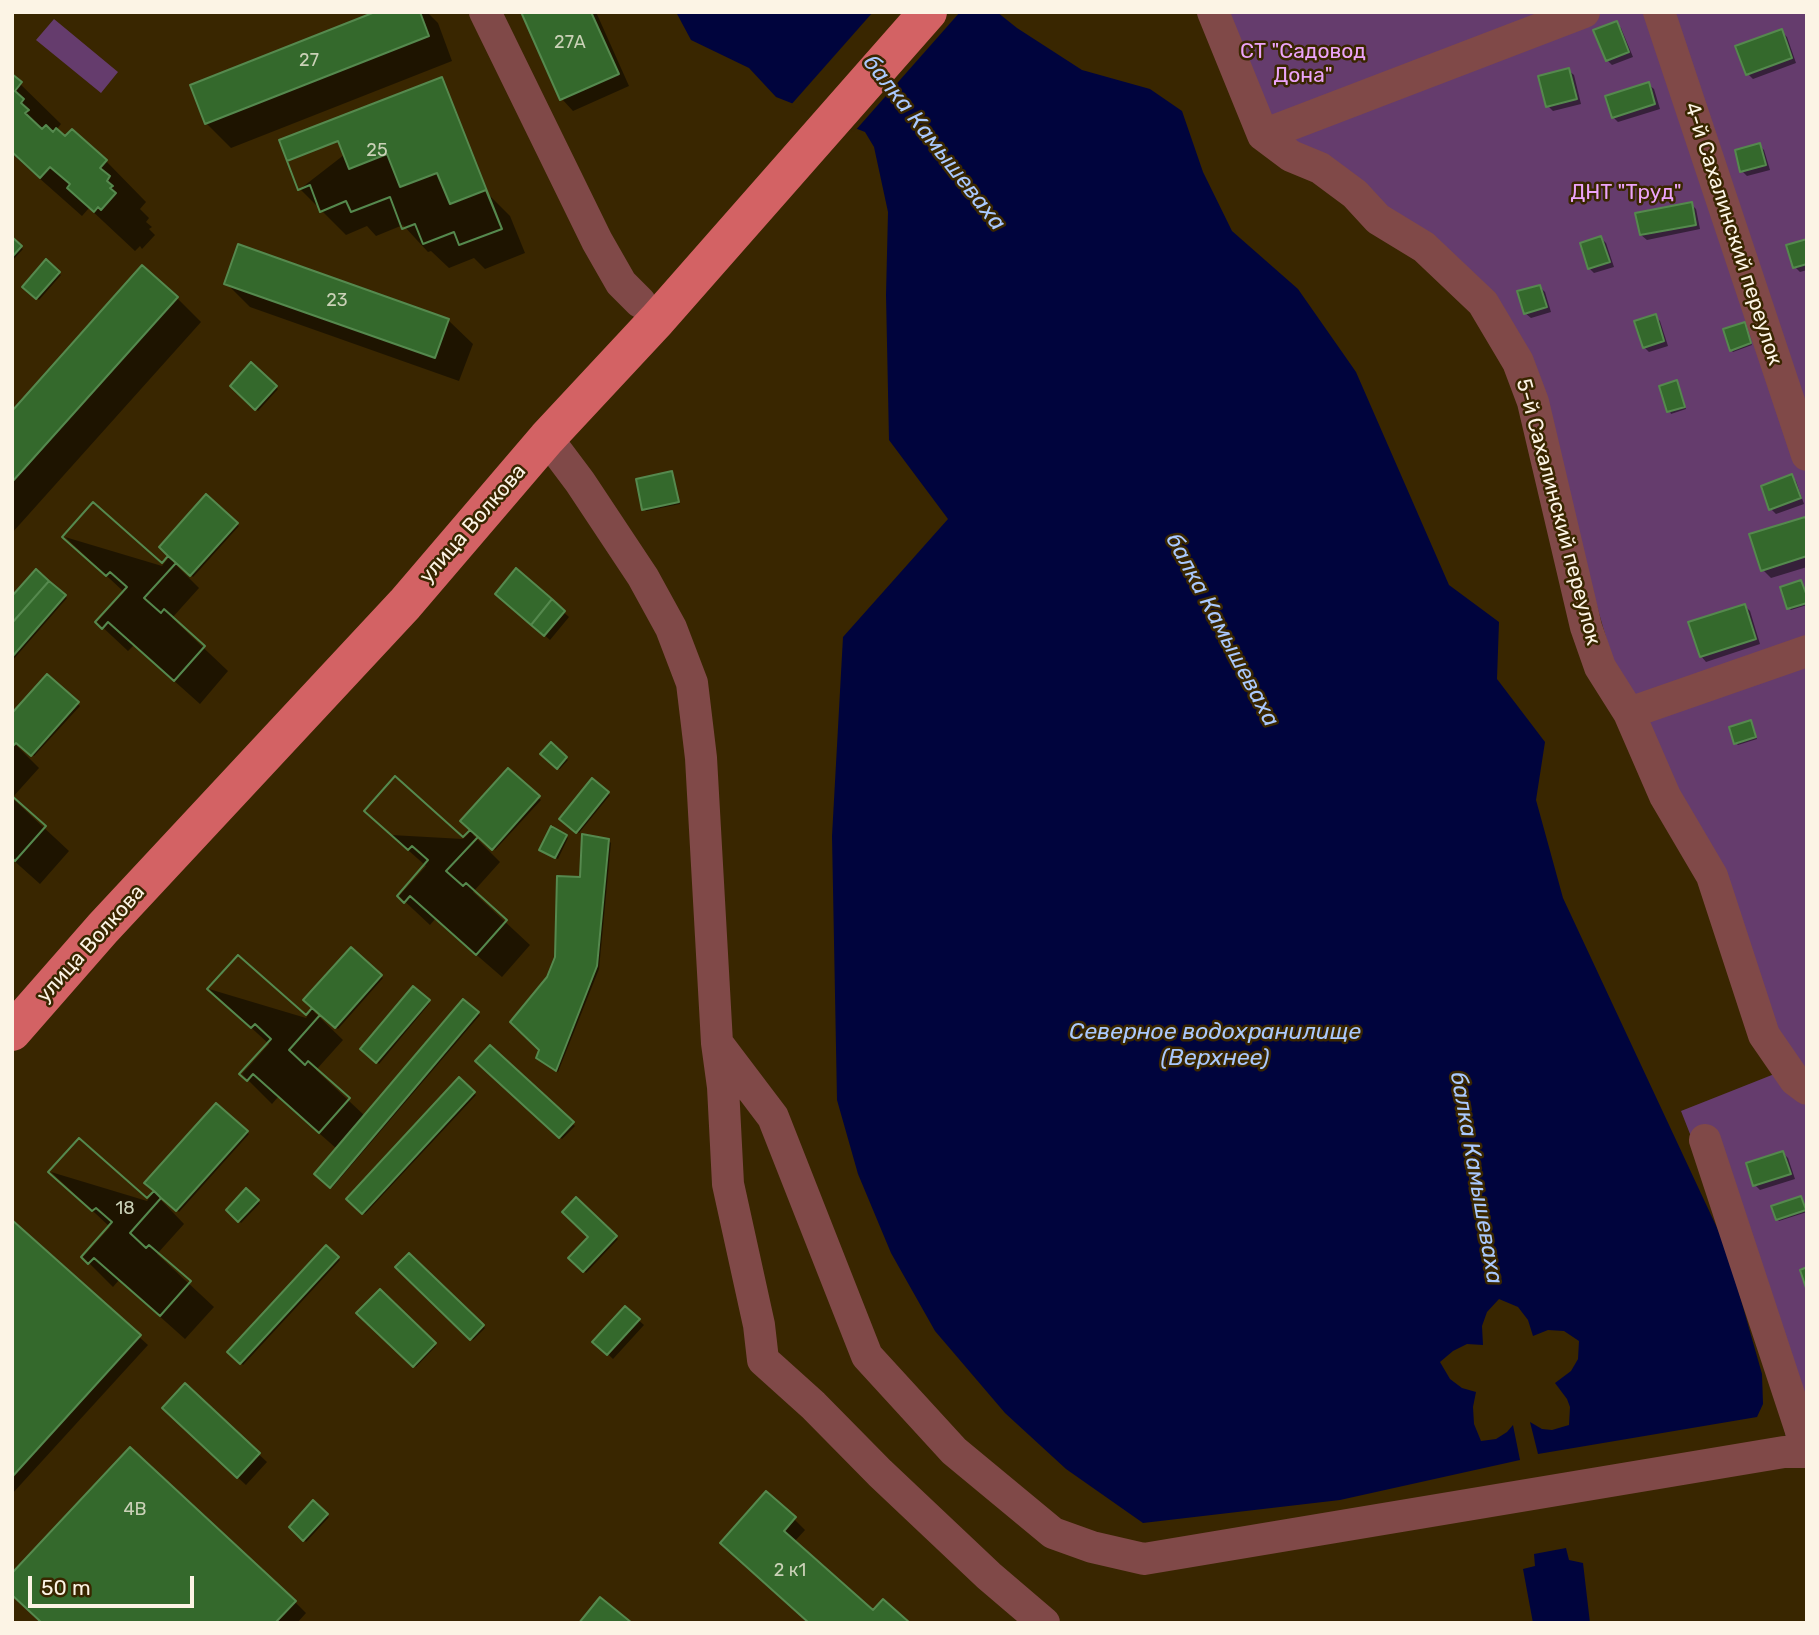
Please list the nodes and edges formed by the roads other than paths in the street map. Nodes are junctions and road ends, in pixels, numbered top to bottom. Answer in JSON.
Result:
{"nodes":[{"id":1,"x":485,"y":12,"type":"edge"},
{"id":2,"x":897,"y":12,"type":"edge"},
{"id":3,"x":929,"y":12,"type":"edge"},
{"id":4,"x":1213,"y":12,"type":"edge"},
{"id":5,"x":1584,"y":12,"type":"edge"},
{"id":6,"x":1659,"y":12,"type":"edge"},
{"id":7,"x":1263,"y":135,"type":"junction"},
{"id":8,"x":724,"y":226,"type":"junction"},
{"id":9,"x":640,"y":302,"type":"junction"},
{"id":10,"x":547,"y":438,"type":"junction"},
{"id":11,"x":1807,"y":455,"type":"edge"},
{"id":12,"x":1807,"y":651,"type":"edge"},
{"id":13,"x":1629,"y":713,"type":"junction"},
{"id":14,"x":12,"y":997,"type":"edge"},
{"id":15,"x":12,"y":1032,"type":"edge"},
{"id":16,"x":717,"y":1043,"type":"junction"},
{"id":17,"x":1807,"y":1089,"type":"edge"},
{"id":18,"x":1705,"y":1140,"type":"dead end"},
{"id":19,"x":1807,"y":1450,"type":"edge"},
{"id":20,"x":1044,"y":1623,"type":"edge"}],
"edges":[{"from":1,"to":9,"type":"street"},
{"from":2,"to":8,"type":"main road","name":"улица Волкова"},
{"from":3,"to":8,"type":"main road","name":"улица Волкова"},
{"from":4,"to":7,"type":"street"},
{"from":5,"to":7,"type":"street"},
{"from":6,"to":11,"type":"street","name":"4-й Сахалинский переулок"},
{"from":7,"to":13,"type":"street","name":"5-й Сахалинский переулок"},
{"from":8,"to":9,"type":"main road","name":"улица Волкова"},
{"from":8,"to":10,"type":"main road","name":"улица Волкова"},
{"from":9,"to":14,"type":"main road","name":"улица Волкова"},
{"from":10,"to":15,"type":"main road","name":"улица Волкова"},
{"from":10,"to":16,"type":"street"},
{"from":12,"to":13,"type":"street"},
{"from":13,"to":17,"type":"street","name":"5-й Сахалинский переулок"},
{"from":16,"to":19,"type":"street"},
{"from":16,"to":20,"type":"street"},
{"from":18,"to":19,"type":"street"}]}
